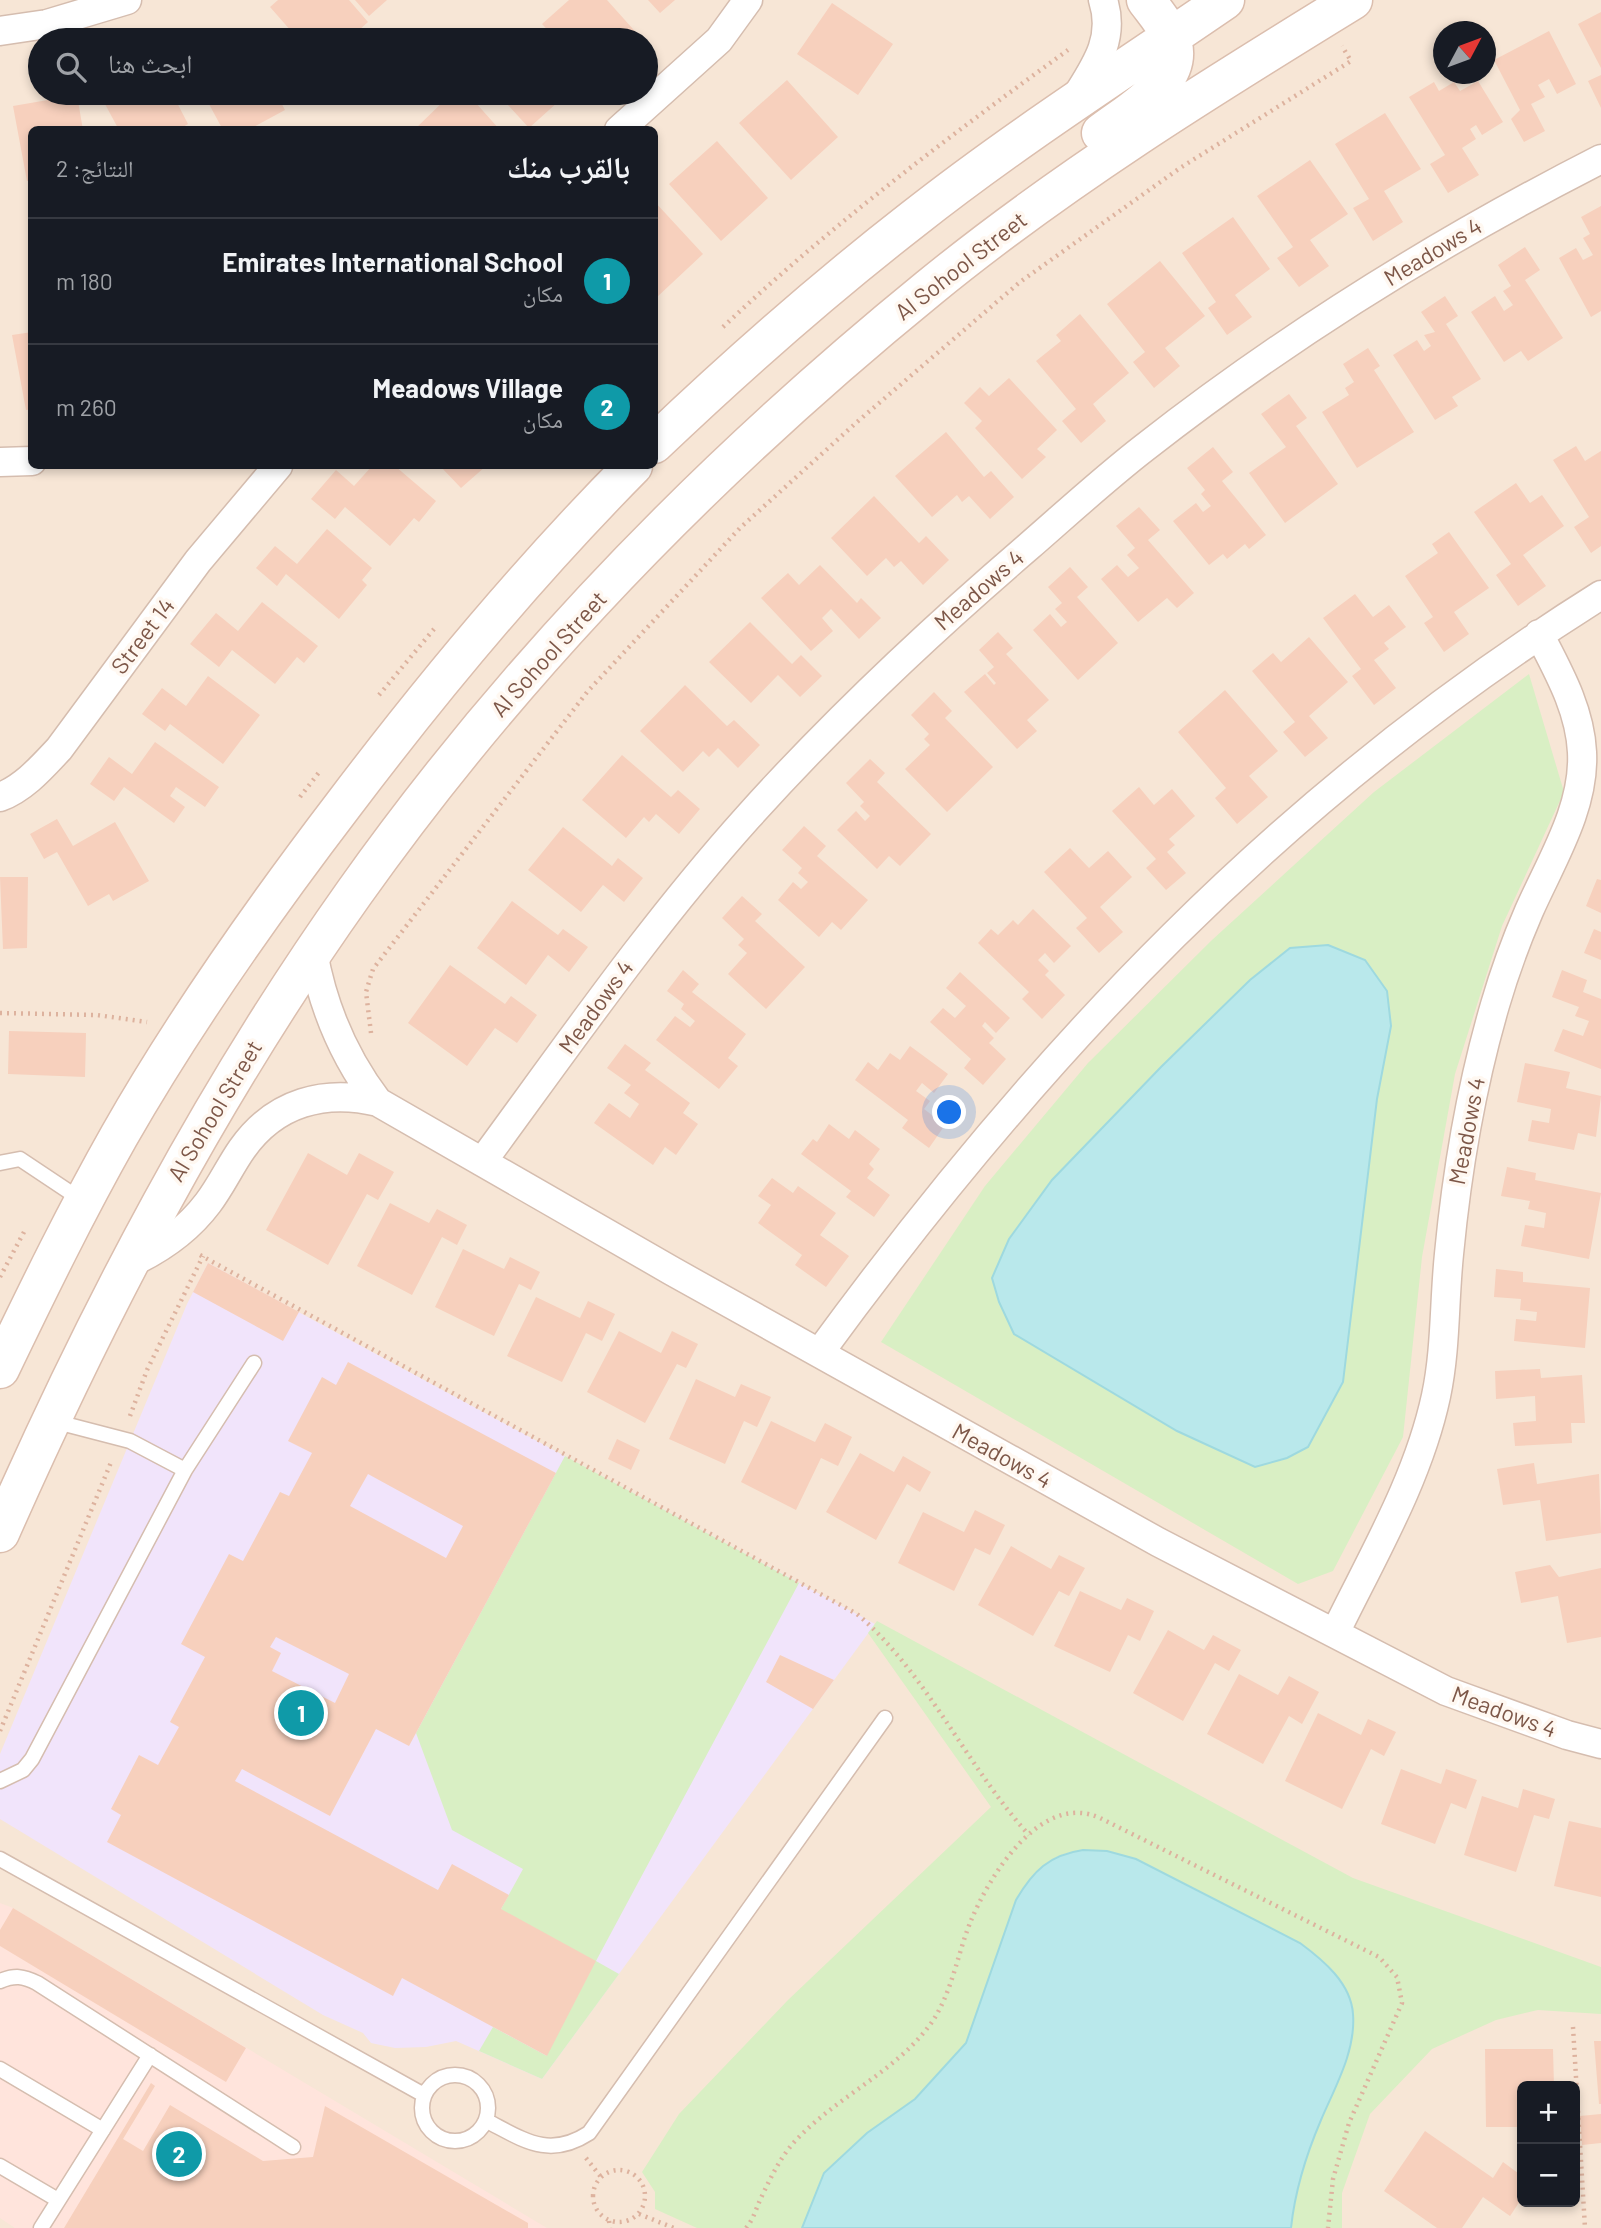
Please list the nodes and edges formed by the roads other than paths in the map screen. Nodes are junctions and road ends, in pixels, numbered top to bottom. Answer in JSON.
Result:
{"nodes":[{"id":1,"x":127,"y":0,"type":"edge"},
{"id":2,"x":748,"y":0,"type":"edge"},
{"id":3,"x":1103,"y":0,"type":"edge"},
{"id":4,"x":1146,"y":0,"type":"edge"},
{"id":5,"x":1225,"y":0,"type":"edge"},
{"id":6,"x":1339,"y":9,"type":"edge"},
{"id":7,"x":0,"y":31,"type":"edge"},
{"id":8,"x":1171,"y":37,"type":"junction"},
{"id":9,"x":658,"y":95,"type":"edge"},
{"id":10,"x":1072,"y":102,"type":"junction"},
{"id":11,"x":647,"y":105,"type":"edge"},
{"id":12,"x":623,"y":126,"type":"edge"},
{"id":13,"x":1601,"y":159,"type":"edge"},
{"id":14,"x":933,"y":284,"type":"junction"},
{"id":15,"x":658,"y":440,"type":"edge"},
{"id":16,"x":28,"y":461,"type":"edge"},
{"id":17,"x":0,"y":462,"type":"edge"},
{"id":18,"x":275,"y":469,"type":"edge"},
{"id":19,"x":630,"y":469,"type":"edge"},
{"id":20,"x":1601,"y":595,"type":"edge"},
{"id":21,"x":1539,"y":634,"type":"junction"},
{"id":22,"x":0,"y":797,"type":"edge"},
{"id":23,"x":313,"y":952,"type":"junction"},
{"id":24,"x":379,"y":1102,"type":"junction"},
{"id":25,"x":1,"y":1159,"type":"edge"},
{"id":26,"x":482,"y":1162,"type":"junction"},
{"id":27,"x":84,"y":1201,"type":"junction"},
{"id":28,"x":126,"y":1265,"type":"junction"},
{"id":29,"x":820,"y":1352,"type":"junction"},
{"id":30,"x":254,"y":1363,"type":"dead end"},
{"id":31,"x":0,"y":1368,"type":"edge"},
{"id":32,"x":50,"y":1420,"type":"junction"},
{"id":33,"x":185,"y":1470,"type":"junction"},
{"id":34,"x":0,"y":1533,"type":"edge"},
{"id":35,"x":1335,"y":1633,"type":"junction"},
{"id":36,"x":885,"y":1718,"type":"dead end"},
{"id":37,"x":1601,"y":1744,"type":"edge"},
{"id":38,"x":0,"y":1781,"type":"edge"},
{"id":39,"x":0,"y":1859,"type":"edge"},
{"id":40,"x":0,"y":1981,"type":"edge"},
{"id":41,"x":150,"y":2055,"type":"junction"},
{"id":42,"x":0,"y":2069,"type":"edge"},
{"id":43,"x":424,"y":2095,"type":"junction"},
{"id":44,"x":486,"y":2121,"type":"junction"},
{"id":45,"x":103,"y":2130,"type":"junction"},
{"id":46,"x":293,"y":2147,"type":"dead end"},
{"id":47,"x":0,"y":2166,"type":"edge"},
{"id":48,"x":58,"y":2200,"type":"junction"},
{"id":49,"x":41,"y":2228,"type":"edge"}],
"edges":[{"from":1,"to":7,"type":"street"},
{"from":2,"to":9,"type":"street"},
{"from":3,"to":10,"type":"street"},
{"from":4,"to":8,"type":"main road"},
{"from":5,"to":8,"type":"main road"},
{"from":6,"to":14,"type":"main road","name":"Al Sohool Street"},
{"from":8,"to":10,"type":"main road"},
{"from":8,"to":14,"type":"main road"},
{"from":10,"to":15,"type":"main road"},
{"from":11,"to":12,"type":"street"},
{"from":13,"to":26,"type":"street","name":"Meadows 4"},
{"from":14,"to":23,"type":"main road","name":"Al Sohool Street"},
{"from":16,"to":17,"type":"street"},
{"from":18,"to":22,"type":"street","name":"Street 14"},
{"from":19,"to":27,"type":"main road"},
{"from":20,"to":21,"type":"street"},
{"from":21,"to":29,"type":"street"},
{"from":21,"to":35,"type":"street","name":"Meadows 4"},
{"from":23,"to":24,"type":"street","name":"Meadows 4"},
{"from":23,"to":28,"type":"main road","name":"Al Sohool Street"},
{"from":24,"to":26,"type":"street","name":"Meadows 4"},
{"from":24,"to":28,"type":"street","name":"Meadows 4"},
{"from":25,"to":27,"type":"lane"},
{"from":26,"to":29,"type":"street","name":"Meadows 4"},
{"from":27,"to":31,"type":"main road"},
{"from":28,"to":32,"type":"main road","name":"Al Sohool Street"},
{"from":29,"to":35,"type":"street","name":"Meadows 4"},
{"from":30,"to":33,"type":"lane"},
{"from":32,"to":33,"type":"lane"},
{"from":32,"to":34,"type":"main road","name":"Al Sohool Street"},
{"from":33,"to":38,"type":"lane"},
{"from":35,"to":37,"type":"street","name":"Meadows 4"},
{"from":36,"to":44,"type":"lane"},
{"from":39,"to":43,"type":"lane"},
{"from":40,"to":41,"type":"lane"},
{"from":41,"to":45,"type":"lane"},
{"from":41,"to":46,"type":"lane"},
{"from":42,"to":45,"type":"lane"},
{"from":43,"to":44,"type":"lane"},
{"from":43,"to":44,"type":"lane"},
{"from":45,"to":48,"type":"lane"},
{"from":47,"to":48,"type":"lane"},
{"from":48,"to":49,"type":"lane"}]}
